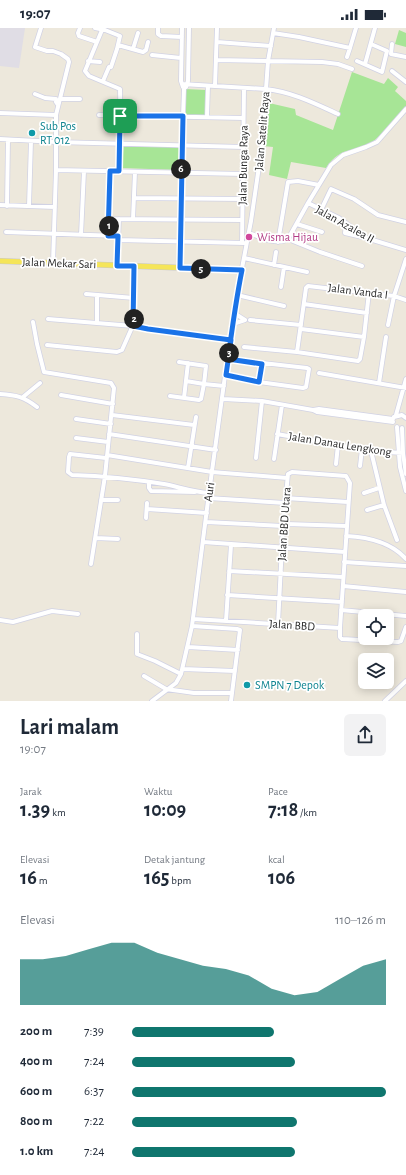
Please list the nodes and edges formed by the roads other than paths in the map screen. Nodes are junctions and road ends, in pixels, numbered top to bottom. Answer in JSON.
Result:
{"nodes":[{"id":1,"x":41,"y":28,"type":"edge"},
{"id":2,"x":80,"y":28,"type":"edge"},
{"id":3,"x":95,"y":28,"type":"edge"},
{"id":4,"x":158,"y":28,"type":"edge"},
{"id":5,"x":182,"y":28,"type":"edge"},
{"id":6,"x":189,"y":28,"type":"edge"},
{"id":7,"x":216,"y":28,"type":"edge"},
{"id":8,"x":274,"y":28,"type":"edge"},
{"id":9,"x":356,"y":28,"type":"edge"},
{"id":10,"x":375,"y":28,"type":"edge"},
{"id":11,"x":102,"y":30,"type":"junction"},
{"id":12,"x":138,"y":33,"type":"dead end"},
{"id":13,"x":273,"y":33,"type":"junction"},
{"id":14,"x":182,"y":37,"type":"junction"},
{"id":15,"x":97,"y":42,"type":"junction"},
{"id":16,"x":148,"y":42,"type":"dead end"},
{"id":17,"x":217,"y":42,"type":"junction"},
{"id":18,"x":371,"y":44,"type":"junction"},
{"id":19,"x":392,"y":44,"type":"dead end"},
{"id":20,"x":118,"y":45,"type":"junction"},
{"id":21,"x":271,"y":46,"type":"junction"},
{"id":22,"x":350,"y":48,"type":"junction"},
{"id":23,"x":133,"y":49,"type":"junction"},
{"id":24,"x":152,"y":55,"type":"dead end"},
{"id":25,"x":347,"y":57,"type":"dead end"},
{"id":26,"x":181,"y":58,"type":"junction"},
{"id":27,"x":406,"y":58,"type":"edge"},
{"id":28,"x":216,"y":60,"type":"junction"},
{"id":29,"x":88,"y":61,"type":"junction"},
{"id":30,"x":268,"y":61,"type":"junction"},
{"id":31,"x":357,"y":61,"type":"dead end"},
{"id":32,"x":100,"y":62,"type":"dead end"},
{"id":33,"x":365,"y":64,"type":"junction"},
{"id":34,"x":352,"y":69,"type":"dead end"},
{"id":35,"x":392,"y":71,"type":"dead end"},
{"id":36,"x":103,"y":81,"type":"junction"},
{"id":37,"x":406,"y":82,"type":"edge"},
{"id":38,"x":184,"y":86,"type":"junction"},
{"id":39,"x":208,"y":86,"type":"junction"},
{"id":40,"x":215,"y":86,"type":"junction"},
{"id":41,"x":244,"y":88,"type":"junction"},
{"id":42,"x":266,"y":89,"type":"junction"},
{"id":43,"x":35,"y":94,"type":"dead end"},
{"id":44,"x":60,"y":99,"type":"junction"},
{"id":45,"x":80,"y":99,"type":"dead end"},
{"id":46,"x":58,"y":105,"type":"junction"},
{"id":47,"x":406,"y":109,"type":"edge"},
{"id":48,"x":0,"y":114,"type":"edge"},
{"id":49,"x":56,"y":114,"type":"junction"},
{"id":50,"x":338,"y":114,"type":"dead end"},
{"id":51,"x":99,"y":115,"type":"dead end"},
{"id":52,"x":120,"y":116,"type":"junction"},
{"id":53,"x":183,"y":116,"type":"junction"},
{"id":54,"x":207,"y":117,"type":"junction"},
{"id":55,"x":243,"y":118,"type":"junction"},
{"id":56,"x":0,"y":139,"type":"edge"},
{"id":57,"x":8,"y":140,"type":"junction"},
{"id":58,"x":31,"y":141,"type":"junction"},
{"id":59,"x":56,"y":142,"type":"junction"},
{"id":60,"x":120,"y":144,"type":"junction"},
{"id":61,"x":182,"y":145,"type":"junction"},
{"id":62,"x":243,"y":147,"type":"junction"},
{"id":63,"x":56,"y":170,"type":"junction"},
{"id":64,"x":84,"y":171,"type":"junction"},
{"id":65,"x":110,"y":171,"type":"junction"},
{"id":66,"x":119,"y":171,"type":"junction"},
{"id":67,"x":135,"y":172,"type":"junction"},
{"id":68,"x":181,"y":172,"type":"junction"},
{"id":69,"x":243,"y":174,"type":"junction"},
{"id":70,"x":319,"y":185,"type":"junction"},
{"id":71,"x":134,"y":198,"type":"junction"},
{"id":72,"x":181,"y":198,"type":"junction"},
{"id":73,"x":242,"y":199,"type":"junction"},
{"id":74,"x":308,"y":203,"type":"junction"},
{"id":75,"x":0,"y":205,"type":"edge"},
{"id":76,"x":7,"y":206,"type":"junction"},
{"id":77,"x":29,"y":206,"type":"junction"},
{"id":78,"x":55,"y":207,"type":"junction"},
{"id":79,"x":322,"y":210,"type":"junction"},
{"id":80,"x":109,"y":219,"type":"junction"},
{"id":81,"x":119,"y":219,"type":"junction"},
{"id":82,"x":133,"y":219,"type":"junction"},
{"id":83,"x":181,"y":220,"type":"junction"},
{"id":84,"x":242,"y":220,"type":"junction"},
{"id":85,"x":406,"y":222,"type":"edge"},
{"id":86,"x":346,"y":223,"type":"junction"},
{"id":87,"x":296,"y":224,"type":"junction"},
{"id":88,"x":6,"y":232,"type":"dead end"},
{"id":89,"x":322,"y":232,"type":"dead end"},
{"id":90,"x":249,"y":233,"type":"junction"},
{"id":91,"x":54,"y":234,"type":"junction"},
{"id":92,"x":81,"y":235,"type":"junction"},
{"id":93,"x":108,"y":236,"type":"junction"},
{"id":94,"x":118,"y":238,"type":"junction"},
{"id":95,"x":366,"y":238,"type":"junction"},
{"id":96,"x":288,"y":239,"type":"junction"},
{"id":97,"x":181,"y":242,"type":"junction"},
{"id":98,"x":278,"y":242,"type":"junction"},
{"id":99,"x":244,"y":243,"type":"junction"},
{"id":100,"x":406,"y":250,"type":"edge"},
{"id":101,"x":276,"y":252,"type":"dead end"},
{"id":102,"x":244,"y":258,"type":"junction"},
{"id":103,"x":406,"y":259,"type":"edge"},
{"id":104,"x":0,"y":261,"type":"edge"},
{"id":105,"x":53,"y":263,"type":"junction"},
{"id":106,"x":274,"y":264,"type":"junction"},
{"id":107,"x":117,"y":266,"type":"junction"},
{"id":108,"x":134,"y":266,"type":"junction"},
{"id":109,"x":362,"y":266,"type":"dead end"},
{"id":110,"x":284,"y":267,"type":"junction"},
{"id":111,"x":180,"y":268,"type":"junction"},
{"id":112,"x":242,"y":270,"type":"junction"},
{"id":113,"x":307,"y":272,"type":"dead end"},
{"id":114,"x":404,"y":273,"type":"edge"},
{"id":115,"x":281,"y":287,"type":"dead end"},
{"id":116,"x":369,"y":292,"type":"junction"},
{"id":117,"x":86,"y":294,"type":"dead end"},
{"id":118,"x":97,"y":295,"type":"junction"},
{"id":119,"x":237,"y":295,"type":"junction"},
{"id":120,"x":394,"y":296,"type":"junction"},
{"id":121,"x":134,"y":298,"type":"junction"},
{"id":122,"x":406,"y":300,"type":"edge"},
{"id":123,"x":304,"y":304,"type":"junction"},
{"id":124,"x":284,"y":306,"type":"dead end"},
{"id":125,"x":234,"y":313,"type":"junction"},
{"id":126,"x":367,"y":313,"type":"junction"},
{"id":127,"x":48,"y":319,"type":"dead end"},
{"id":128,"x":250,"y":320,"type":"dead end"},
{"id":129,"x":33,"y":322,"type":"dead end"},
{"id":130,"x":97,"y":323,"type":"junction"},
{"id":131,"x":233,"y":324,"type":"junction"},
{"id":132,"x":388,"y":325,"type":"dead end"},
{"id":133,"x":133,"y":326,"type":"junction"},
{"id":134,"x":301,"y":327,"type":"junction"},
{"id":135,"x":364,"y":337,"type":"junction"},
{"id":136,"x":386,"y":337,"type":"dead end"},
{"id":137,"x":231,"y":340,"type":"junction"},
{"id":138,"x":47,"y":345,"type":"dead end"},
{"id":139,"x":244,"y":347,"type":"dead end"},
{"id":140,"x":297,"y":352,"type":"junction"},
{"id":141,"x":228,"y":359,"type":"junction"},
{"id":142,"x":179,"y":362,"type":"dead end"},
{"id":143,"x":188,"y":363,"type":"junction"},
{"id":144,"x":262,"y":364,"type":"junction"},
{"id":145,"x":319,"y":373,"type":"dead end"},
{"id":146,"x":226,"y":375,"type":"junction"},
{"id":147,"x":406,"y":379,"type":"edge"},
{"id":148,"x":186,"y":381,"type":"junction"},
{"id":149,"x":259,"y":382,"type":"junction"},
{"id":150,"x":40,"y":383,"type":"dead end"},
{"id":151,"x":379,"y":383,"type":"junction"},
{"id":152,"x":204,"y":384,"type":"junction"},
{"id":153,"x":224,"y":386,"type":"junction"},
{"id":154,"x":405,"y":388,"type":"edge"},
{"id":155,"x":0,"y":394,"type":"edge"},
{"id":156,"x":61,"y":395,"type":"dead end"},
{"id":157,"x":170,"y":396,"type":"dead end"},
{"id":158,"x":23,"y":398,"type":"junction"},
{"id":159,"x":184,"y":398,"type":"junction"},
{"id":160,"x":222,"y":399,"type":"junction"},
{"id":161,"x":262,"y":401,"type":"junction"},
{"id":162,"x":113,"y":404,"type":"junction"},
{"id":163,"x":282,"y":405,"type":"junction"},
{"id":164,"x":37,"y":407,"type":"dead end"},
{"id":165,"x":112,"y":415,"type":"junction"},
{"id":166,"x":196,"y":417,"type":"dead end"},
{"id":167,"x":406,"y":418,"type":"edge"},
{"id":168,"x":394,"y":419,"type":"junction"},
{"id":169,"x":76,"y":420,"type":"dead end"},
{"id":170,"x":110,"y":424,"type":"junction"},
{"id":171,"x":194,"y":426,"type":"junction"},
{"id":172,"x":404,"y":426,"type":"edge"},
{"id":173,"x":397,"y":427,"type":"junction"},
{"id":174,"x":109,"y":434,"type":"junction"},
{"id":175,"x":277,"y":434,"type":"junction"},
{"id":176,"x":76,"y":438,"type":"dead end"},
{"id":177,"x":108,"y":442,"type":"junction"},
{"id":178,"x":338,"y":445,"type":"junction"},
{"id":179,"x":191,"y":446,"type":"junction"},
{"id":180,"x":216,"y":450,"type":"junction"},
{"id":181,"x":362,"y":450,"type":"junction"},
{"id":182,"x":371,"y":451,"type":"junction"},
{"id":183,"x":400,"y":454,"type":"junction"},
{"id":184,"x":106,"y":457,"type":"junction"},
{"id":185,"x":256,"y":458,"type":"dead end"},
{"id":186,"x":274,"y":459,"type":"dead end"},
{"id":187,"x":336,"y":464,"type":"dead end"},
{"id":188,"x":360,"y":466,"type":"dead end"},
{"id":189,"x":188,"y":468,"type":"junction"},
{"id":190,"x":212,"y":472,"type":"junction"},
{"id":191,"x":406,"y":474,"type":"edge"},
{"id":192,"x":105,"y":476,"type":"junction"},
{"id":193,"x":287,"y":478,"type":"junction"},
{"id":194,"x":149,"y":482,"type":"junction"},
{"id":195,"x":166,"y":485,"type":"junction"},
{"id":196,"x":379,"y":488,"type":"junction"},
{"id":197,"x":406,"y":491,"type":"edge"},
{"id":198,"x":165,"y":492,"type":"junction"},
{"id":199,"x":196,"y":492,"type":"junction"},
{"id":200,"x":364,"y":493,"type":"dead end"},
{"id":201,"x":208,"y":495,"type":"junction"},
{"id":202,"x":102,"y":500,"type":"junction"},
{"id":203,"x":118,"y":500,"type":"dead end"},
{"id":204,"x":285,"y":501,"type":"junction"},
{"id":205,"x":348,"y":502,"type":"junction"},
{"id":206,"x":147,"y":503,"type":"dead end"},
{"id":207,"x":384,"y":505,"type":"junction"},
{"id":208,"x":147,"y":510,"type":"junction"},
{"id":209,"x":366,"y":510,"type":"dead end"},
{"id":210,"x":207,"y":513,"type":"junction"},
{"id":211,"x":146,"y":518,"type":"dead end"},
{"id":212,"x":206,"y":522,"type":"junction"},
{"id":213,"x":283,"y":526,"type":"junction"},
{"id":214,"x":347,"y":526,"type":"junction"},
{"id":215,"x":346,"y":536,"type":"junction"},
{"id":216,"x":96,"y":538,"type":"junction"},
{"id":217,"x":118,"y":539,"type":"dead end"},
{"id":218,"x":397,"y":540,"type":"dead end"},
{"id":219,"x":203,"y":542,"type":"junction"},
{"id":220,"x":231,"y":545,"type":"junction"},
{"id":221,"x":282,"y":548,"type":"junction"},
{"id":222,"x":345,"y":552,"type":"junction"},
{"id":223,"x":406,"y":559,"type":"edge"},
{"id":224,"x":344,"y":562,"type":"junction"},
{"id":225,"x":91,"y":564,"type":"dead end"},
{"id":226,"x":406,"y":566,"type":"edge"},
{"id":227,"x":229,"y":570,"type":"junction"},
{"id":228,"x":281,"y":573,"type":"junction"},
{"id":229,"x":343,"y":577,"type":"junction"},
{"id":230,"x":343,"y":586,"type":"junction"},
{"id":231,"x":406,"y":592,"type":"edge"},
{"id":232,"x":227,"y":595,"type":"junction"},
{"id":233,"x":279,"y":598,"type":"junction"},
{"id":234,"x":342,"y":602,"type":"junction"},
{"id":235,"x":341,"y":610,"type":"junction"},
{"id":236,"x":78,"y":614,"type":"dead end"},
{"id":237,"x":406,"y":616,"type":"edge"},
{"id":238,"x":193,"y":619,"type":"junction"},
{"id":239,"x":0,"y":620,"type":"edge"},
{"id":240,"x":226,"y":621,"type":"junction"},
{"id":241,"x":278,"y":624,"type":"junction"},
{"id":242,"x":192,"y":626,"type":"junction"},
{"id":243,"x":406,"y":627,"type":"edge"},
{"id":244,"x":340,"y":628,"type":"junction"},
{"id":245,"x":137,"y":634,"type":"dead end"},
{"id":246,"x":188,"y":647,"type":"junction"},
{"id":247,"x":238,"y":650,"type":"junction"},
{"id":248,"x":183,"y":669,"type":"junction"},
{"id":249,"x":235,"y":671,"type":"junction"},
{"id":250,"x":181,"y":674,"type":"junction"},
{"id":251,"x":144,"y":676,"type":"dead end"},
{"id":252,"x":406,"y":681,"type":"edge"},
{"id":253,"x":166,"y":689,"type":"junction"},
{"id":254,"x":232,"y":693,"type":"junction"},
{"id":255,"x":152,"y":701,"type":"edge"},
{"id":256,"x":231,"y":701,"type":"edge"},
{"id":257,"x":385,"y":701,"type":"edge"}],
"edges":[{"from":1,"to":44,"type":"street"},
{"from":2,"to":15,"type":"street"},
{"from":3,"to":11,"type":"street"},
{"from":4,"to":14,"type":"street"},
{"from":5,"to":14,"type":"street"},
{"from":6,"to":38,"type":"street"},
{"from":7,"to":17,"type":"street"},
{"from":8,"to":13,"type":"street","name":"Jalan Satelit Raya"},
{"from":9,"to":22,"type":"street"},
{"from":10,"to":18,"type":"street"},
{"from":11,"to":15,"type":"street"},
{"from":11,"to":20,"type":"street"},
{"from":12,"to":23,"type":"street"},
{"from":13,"to":21,"type":"street","name":"Jalan Satelit Raya"},
{"from":13,"to":22,"type":"street"},
{"from":14,"to":26,"type":"street"},
{"from":15,"to":29,"type":"street"},
{"from":16,"to":23,"type":"street"},
{"from":17,"to":21,"type":"street"},
{"from":17,"to":28,"type":"street"},
{"from":18,"to":33,"type":"street"},
{"from":18,"to":33,"type":"street"},
{"from":19,"to":27,"type":"street"},
{"from":20,"to":23,"type":"street"},
{"from":20,"to":36,"type":"street"},
{"from":21,"to":30,"type":"street","name":"Jalan Satelit Raya"},
{"from":22,"to":25,"type":"street"},
{"from":24,"to":26,"type":"street"},
{"from":26,"to":38,"type":"street"},
{"from":28,"to":30,"type":"street"},
{"from":28,"to":40,"type":"street"},
{"from":29,"to":32,"type":"street"},
{"from":29,"to":36,"type":"street"},
{"from":30,"to":34,"type":"street"},
{"from":30,"to":42,"type":"street","name":"Jalan Satelit Raya"},
{"from":31,"to":33,"type":"street"},
{"from":35,"to":37,"type":"street"},
{"from":36,"to":52,"type":"street"},
{"from":38,"to":39,"type":"street"},
{"from":38,"to":53,"type":"street"},
{"from":39,"to":40,"type":"street"},
{"from":39,"to":54,"type":"street"},
{"from":40,"to":41,"type":"street"},
{"from":41,"to":42,"type":"street"},
{"from":41,"to":55,"type":"street","name":"Jalan Bunga Raya"},
{"from":42,"to":50,"type":"street"},
{"from":42,"to":90,"type":"street","name":"Jalan Satelit Raya"},
{"from":43,"to":46,"type":"street"},
{"from":44,"to":45,"type":"street"},
{"from":44,"to":46,"type":"street"},
{"from":46,"to":49,"type":"street"},
{"from":47,"to":70,"type":"street"},
{"from":48,"to":49,"type":"street"},
{"from":49,"to":59,"type":"street"},
{"from":51,"to":52,"type":"street"},
{"from":52,"to":53,"type":"street"},
{"from":52,"to":60,"type":"street"},
{"from":53,"to":54,"type":"street"},
{"from":53,"to":61,"type":"street"},
{"from":54,"to":55,"type":"street"},
{"from":55,"to":62,"type":"street","name":"Jalan Bunga Raya"},
{"from":56,"to":57,"type":"street"},
{"from":57,"to":58,"type":"street"},
{"from":57,"to":76,"type":"street"},
{"from":58,"to":59,"type":"street"},
{"from":58,"to":77,"type":"street"},
{"from":59,"to":60,"type":"street"},
{"from":59,"to":63,"type":"street"},
{"from":60,"to":61,"type":"street"},
{"from":60,"to":66,"type":"street"},
{"from":61,"to":62,"type":"street"},
{"from":61,"to":68,"type":"street"},
{"from":62,"to":69,"type":"street","name":"Jalan Bunga Raya"},
{"from":63,"to":64,"type":"street"},
{"from":63,"to":78,"type":"street"},
{"from":64,"to":65,"type":"street"},
{"from":64,"to":92,"type":"street"},
{"from":65,"to":66,"type":"street"},
{"from":65,"to":80,"type":"street"},
{"from":66,"to":67,"type":"street"},
{"from":67,"to":68,"type":"street"},
{"from":67,"to":71,"type":"street"},
{"from":68,"to":69,"type":"street"},
{"from":68,"to":72,"type":"street"},
{"from":69,"to":73,"type":"street","name":"Jalan Bunga Raya"},
{"from":70,"to":74,"type":"street"},
{"from":70,"to":98,"type":"street"},
{"from":71,"to":72,"type":"street"},
{"from":71,"to":82,"type":"street"},
{"from":72,"to":73,"type":"street"},
{"from":72,"to":83,"type":"street"},
{"from":73,"to":84,"type":"street","name":"Jalan Bunga Raya"},
{"from":74,"to":79,"type":"street","name":"Jalan Azalea II"},
{"from":74,"to":87,"type":"street"},
{"from":75,"to":76,"type":"street"},
{"from":76,"to":77,"type":"street"},
{"from":77,"to":78,"type":"street"},
{"from":78,"to":91,"type":"street"},
{"from":79,"to":85,"type":"street"},
{"from":79,"to":86,"type":"street","name":"Jalan Azalea II"},
{"from":80,"to":81,"type":"street"},
{"from":80,"to":93,"type":"street"},
{"from":81,"to":82,"type":"street"},
{"from":81,"to":94,"type":"street"},
{"from":82,"to":83,"type":"street"},
{"from":83,"to":84,"type":"street"},
{"from":83,"to":97,"type":"street"},
{"from":84,"to":99,"type":"street","name":"Jalan Bunga Raya"},
{"from":86,"to":95,"type":"street","name":"Jalan Azalea II"},
{"from":86,"to":95,"type":"street"},
{"from":87,"to":89,"type":"street"},
{"from":87,"to":96,"type":"street"},
{"from":88,"to":91,"type":"street"},
{"from":90,"to":98,"type":"street"},
{"from":90,"to":99,"type":"street"},
{"from":91,"to":92,"type":"street"},
{"from":91,"to":105,"type":"street"},
{"from":92,"to":93,"type":"street"},
{"from":93,"to":94,"type":"street"},
{"from":94,"to":97,"type":"street"},
{"from":94,"to":107,"type":"street"},
{"from":95,"to":100,"type":"street","name":"Jalan Azalea II"},
{"from":96,"to":98,"type":"street"},
{"from":96,"to":109,"type":"street"},
{"from":97,"to":99,"type":"street"},
{"from":97,"to":111,"type":"street"},
{"from":99,"to":102,"type":"street"},
{"from":101,"to":106,"type":"street"},
{"from":102,"to":106,"type":"street"},
{"from":102,"to":112,"type":"street"},
{"from":103,"to":114,"type":"street"},
{"from":104,"to":105,"type":"main road","name":"Jalan Mekar Sari"},
{"from":105,"to":107,"type":"main road","name":"Jalan Mekar Sari"},
{"from":106,"to":110,"type":"street"},
{"from":107,"to":108,"type":"main road","name":"Jalan Mekar Sari"},
{"from":108,"to":111,"type":"main road","name":"Jalan Mekar Sari"},
{"from":108,"to":121,"type":"street"},
{"from":110,"to":113,"type":"street"},
{"from":110,"to":115,"type":"street"},
{"from":111,"to":112,"type":"main road","name":"Jalan Mekar Sari"},
{"from":112,"to":119,"type":"street","name":"Auri"},
{"from":114,"to":120,"type":"street"},
{"from":116,"to":120,"type":"street","name":"Jalan Vanda I"},
{"from":116,"to":123,"type":"street","name":"Jalan Vanda I"},
{"from":116,"to":126,"type":"street"},
{"from":117,"to":118,"type":"street"},
{"from":118,"to":121,"type":"street"},
{"from":118,"to":130,"type":"street"},
{"from":119,"to":124,"type":"street"},
{"from":119,"to":125,"type":"street","name":"Auri"},
{"from":120,"to":122,"type":"street","name":"Jalan Vanda I"},
{"from":120,"to":132,"type":"street"},
{"from":121,"to":133,"type":"street"},
{"from":123,"to":126,"type":"street"},
{"from":123,"to":134,"type":"street"},
{"from":125,"to":131,"type":"street","name":"Auri"},
{"from":125,"to":131,"type":"street"},
{"from":126,"to":135,"type":"street"},
{"from":127,"to":130,"type":"street"},
{"from":128,"to":134,"type":"street"},
{"from":129,"to":162,"type":"street"},
{"from":130,"to":133,"type":"street"},
{"from":131,"to":137,"type":"street","name":"Auri"},
{"from":133,"to":137,"type":"street"},
{"from":133,"to":138,"type":"street"},
{"from":134,"to":135,"type":"street"},
{"from":134,"to":140,"type":"street"},
{"from":135,"to":140,"type":"street"},
{"from":136,"to":151,"type":"street"},
{"from":137,"to":141,"type":"street","name":"Auri"},
{"from":139,"to":140,"type":"street"},
{"from":141,"to":144,"type":"street"},
{"from":141,"to":146,"type":"street","name":"Auri"},
{"from":142,"to":143,"type":"street"},
{"from":143,"to":148,"type":"street"},
{"from":143,"to":152,"type":"street"},
{"from":144,"to":149,"type":"street"},
{"from":144,"to":149,"type":"street"},
{"from":145,"to":151,"type":"street"},
{"from":146,"to":149,"type":"street"},
{"from":146,"to":153,"type":"street","name":"Auri"},
{"from":147,"to":154,"type":"street"},
{"from":148,"to":152,"type":"street"},
{"from":148,"to":159,"type":"street"},
{"from":150,"to":158,"type":"street"},
{"from":151,"to":154,"type":"street"},
{"from":152,"to":153,"type":"street"},
{"from":152,"to":159,"type":"street"},
{"from":153,"to":160,"type":"street","name":"Auri"},
{"from":154,"to":168,"type":"street"},
{"from":155,"to":158,"type":"street"},
{"from":156,"to":162,"type":"street"},
{"from":157,"to":159,"type":"street"},
{"from":158,"to":164,"type":"street"},
{"from":160,"to":161,"type":"street"},
{"from":160,"to":180,"type":"street","name":"Auri"},
{"from":161,"to":163,"type":"street"},
{"from":161,"to":185,"type":"street"},
{"from":162,"to":165,"type":"street"},
{"from":163,"to":168,"type":"street"},
{"from":163,"to":175,"type":"street"},
{"from":165,"to":170,"type":"street"},
{"from":165,"to":171,"type":"street"},
{"from":166,"to":171,"type":"street"},
{"from":167,"to":168,"type":"street"},
{"from":168,"to":173,"type":"street"},
{"from":169,"to":170,"type":"street"},
{"from":170,"to":174,"type":"street"},
{"from":171,"to":179,"type":"street"},
{"from":172,"to":173,"type":"street"},
{"from":172,"to":183,"type":"street"},
{"from":173,"to":183,"type":"street"},
{"from":174,"to":177,"type":"street"},
{"from":174,"to":179,"type":"street"},
{"from":175,"to":178,"type":"street","name":"Jalan Danau Lengkong"},
{"from":175,"to":186,"type":"street"},
{"from":176,"to":177,"type":"street"},
{"from":177,"to":184,"type":"street"},
{"from":178,"to":181,"type":"street","name":"Jalan Danau Lengkong"},
{"from":178,"to":187,"type":"street"},
{"from":179,"to":180,"type":"street"},
{"from":179,"to":189,"type":"street"},
{"from":180,"to":190,"type":"street","name":"Auri"},
{"from":181,"to":182,"type":"street","name":"Jalan Danau Lengkong"},
{"from":181,"to":188,"type":"street"},
{"from":182,"to":183,"type":"street","name":"Jalan Danau Lengkong"},
{"from":182,"to":196,"type":"street"},
{"from":183,"to":191,"type":"street"},
{"from":183,"to":197,"type":"street"},
{"from":184,"to":189,"type":"street"},
{"from":184,"to":192,"type":"street"},
{"from":184,"to":192,"type":"street"},
{"from":189,"to":190,"type":"street"},
{"from":190,"to":193,"type":"street"},
{"from":190,"to":201,"type":"street","name":"Auri"},
{"from":192,"to":194,"type":"street"},
{"from":192,"to":202,"type":"street"},
{"from":193,"to":204,"type":"street","name":"Jalan BBD Utara"},
{"from":193,"to":205,"type":"street","name":"Jalan BBD Utara"},
{"from":194,"to":195,"type":"street"},
{"from":194,"to":198,"type":"street"},
{"from":195,"to":198,"type":"street"},
{"from":195,"to":199,"type":"street"},
{"from":196,"to":200,"type":"street"},
{"from":196,"to":207,"type":"street"},
{"from":198,"to":199,"type":"street"},
{"from":199,"to":201,"type":"street"},
{"from":201,"to":204,"type":"street"},
{"from":201,"to":210,"type":"street","name":"Auri"},
{"from":202,"to":203,"type":"street"},
{"from":202,"to":216,"type":"street"},
{"from":204,"to":205,"type":"street"},
{"from":204,"to":213,"type":"street","name":"Jalan BBD Utara"},
{"from":205,"to":214,"type":"street","name":"Jalan BBD Utara"},
{"from":206,"to":208,"type":"street"},
{"from":207,"to":209,"type":"street"},
{"from":207,"to":218,"type":"street"},
{"from":208,"to":210,"type":"street"},
{"from":208,"to":211,"type":"street"},
{"from":210,"to":212,"type":"street","name":"Auri"},
{"from":212,"to":213,"type":"street"},
{"from":212,"to":219,"type":"street","name":"Auri"},
{"from":213,"to":214,"type":"street"},
{"from":213,"to":221,"type":"street","name":"Jalan BBD Utara"},
{"from":214,"to":215,"type":"street","name":"Jalan BBD Utara"},
{"from":215,"to":222,"type":"street","name":"Jalan BBD Utara"},
{"from":215,"to":223,"type":"street"},
{"from":216,"to":217,"type":"street"},
{"from":216,"to":225,"type":"street"},
{"from":219,"to":220,"type":"street"},
{"from":219,"to":238,"type":"street","name":"Auri"},
{"from":220,"to":221,"type":"street"},
{"from":220,"to":227,"type":"street"},
{"from":221,"to":222,"type":"street"},
{"from":221,"to":228,"type":"street","name":"Jalan BBD Utara"},
{"from":222,"to":224,"type":"street","name":"Jalan BBD Utara"},
{"from":224,"to":226,"type":"street"},
{"from":224,"to":229,"type":"street","name":"Jalan BBD Utara"},
{"from":227,"to":228,"type":"street"},
{"from":227,"to":232,"type":"street"},
{"from":228,"to":229,"type":"street"},
{"from":228,"to":233,"type":"street","name":"Jalan BBD Utara"},
{"from":229,"to":230,"type":"street"},
{"from":230,"to":231,"type":"street"},
{"from":230,"to":234,"type":"street"},
{"from":232,"to":233,"type":"street"},
{"from":232,"to":240,"type":"street"},
{"from":233,"to":234,"type":"street"},
{"from":233,"to":241,"type":"street","name":"Jalan BBD Utara"},
{"from":234,"to":235,"type":"street"},
{"from":235,"to":237,"type":"street"},
{"from":235,"to":244,"type":"street"},
{"from":236,"to":239,"type":"street"},
{"from":238,"to":240,"type":"street","name":"Jalan BBD"},
{"from":238,"to":242,"type":"street","name":"Auri"},
{"from":240,"to":241,"type":"street","name":"Jalan BBD"},
{"from":241,"to":244,"type":"street","name":"Jalan BBD"},
{"from":242,"to":246,"type":"street","name":"Auri"},
{"from":242,"to":247,"type":"street"},
{"from":243,"to":244,"type":"street"},
{"from":245,"to":250,"type":"street"},
{"from":246,"to":247,"type":"street"},
{"from":246,"to":248,"type":"street","name":"Auri"},
{"from":247,"to":249,"type":"street"},
{"from":248,"to":249,"type":"street"},
{"from":248,"to":250,"type":"street","name":"Auri"},
{"from":249,"to":254,"type":"street"},
{"from":250,"to":253,"type":"street","name":"Auri"},
{"from":251,"to":253,"type":"street"},
{"from":252,"to":257,"type":"street"},
{"from":253,"to":254,"type":"street"},
{"from":253,"to":255,"type":"street","name":"Auri"},
{"from":254,"to":256,"type":"street"}]}
